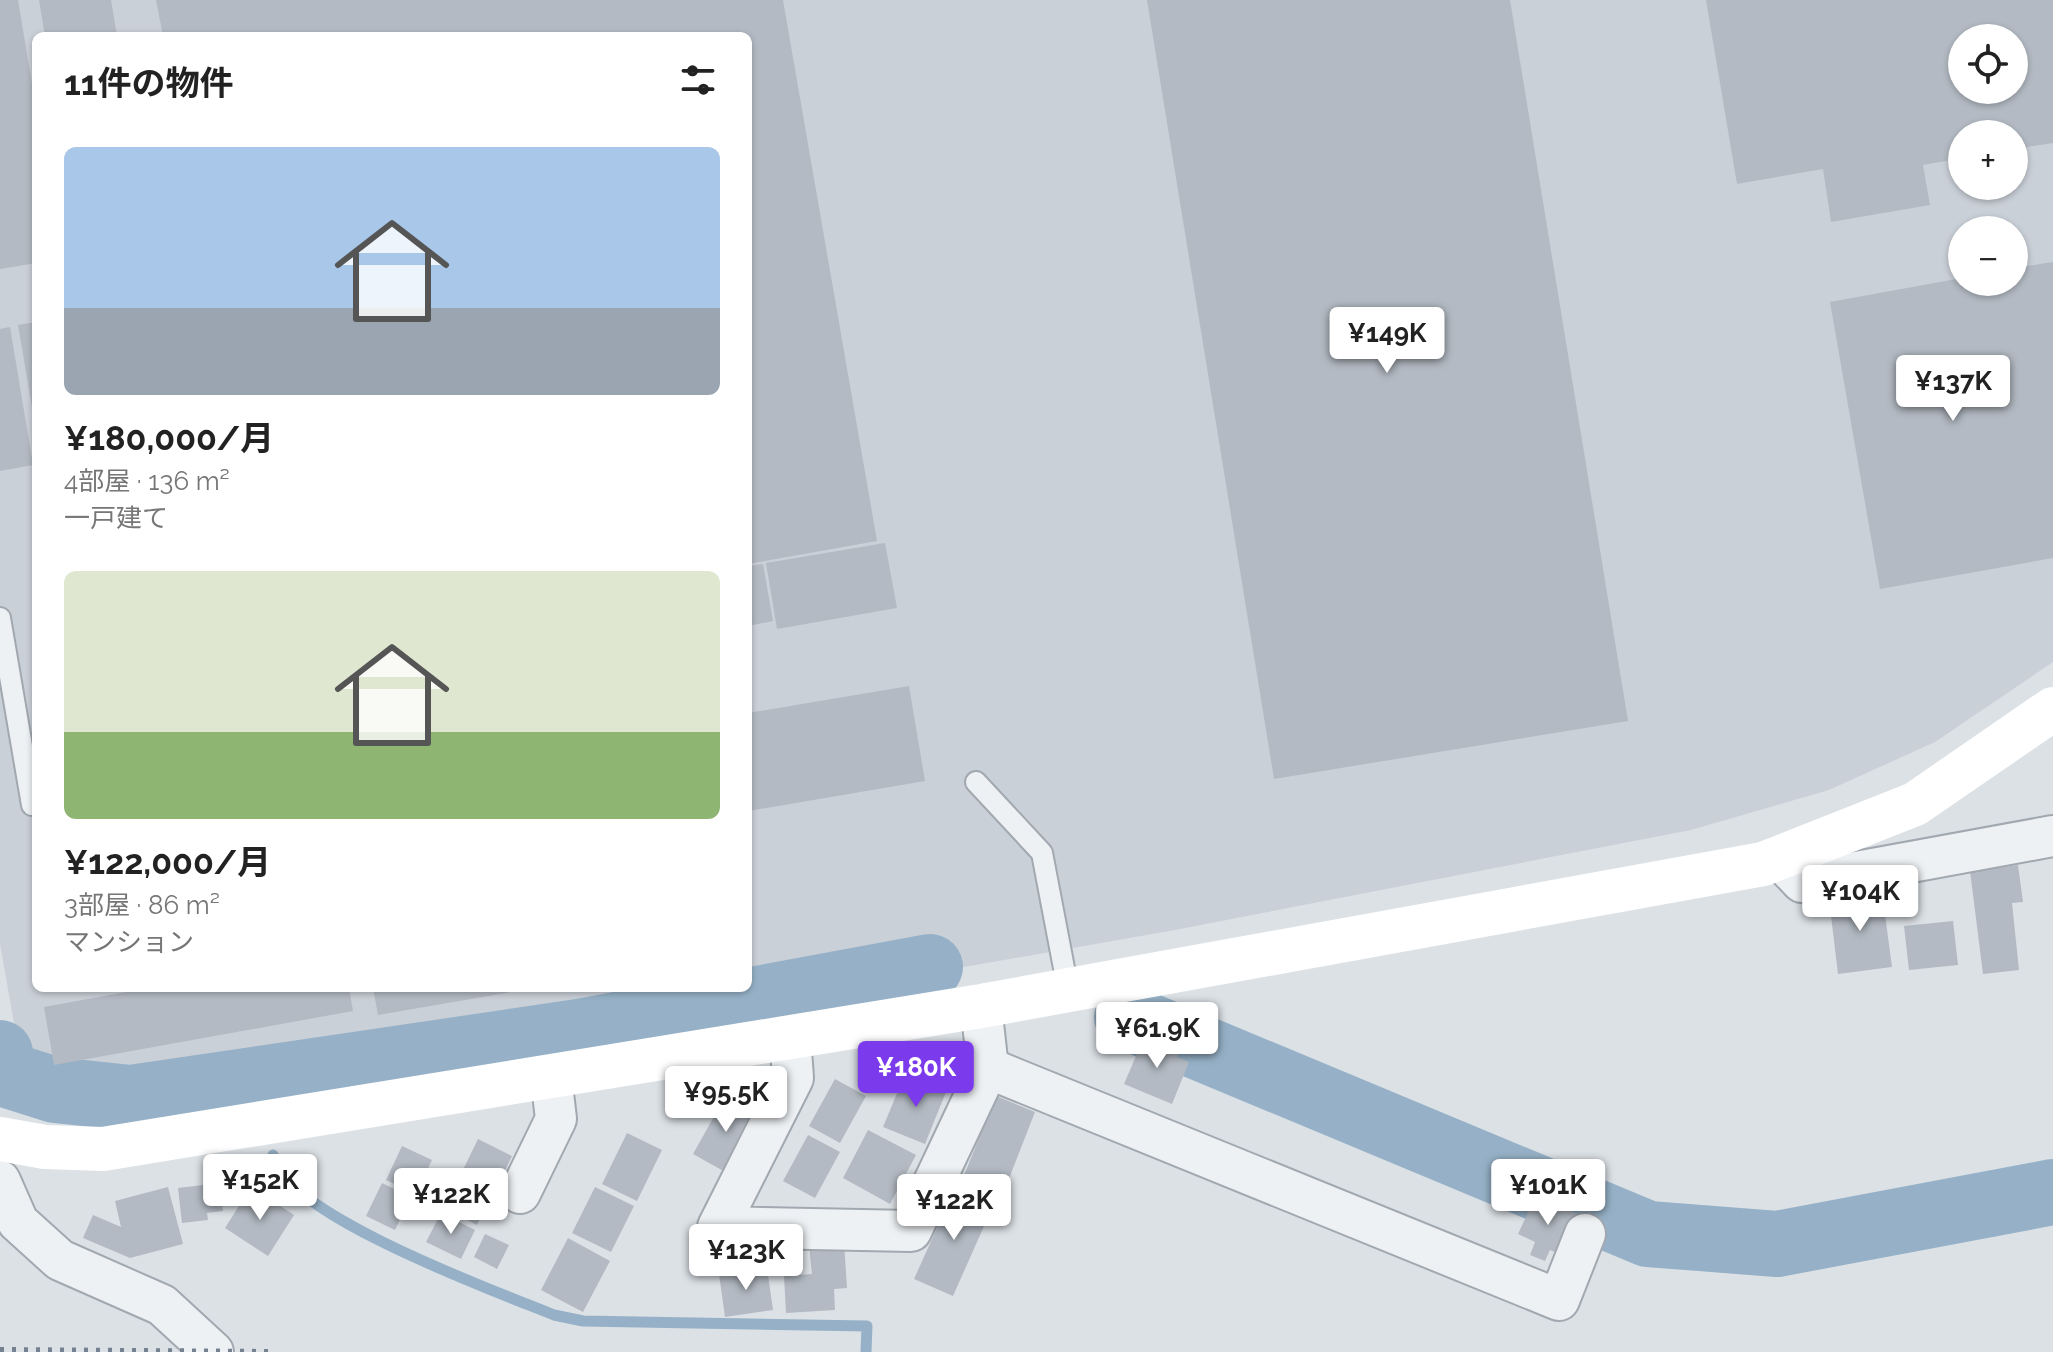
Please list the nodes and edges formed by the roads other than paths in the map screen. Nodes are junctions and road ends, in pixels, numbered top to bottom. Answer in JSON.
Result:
{"nodes":[{"id":1,"x":0,"y":618,"type":"edge"},
{"id":2,"x":2053,"y":709,"type":"edge"},
{"id":3,"x":976,"y":782,"type":"dead end"},
{"id":4,"x":32,"y":805,"type":"dead end"},
{"id":5,"x":2053,"y":836,"type":"edge"},
{"id":6,"x":1779,"y":858,"type":"junction"},
{"id":7,"x":1068,"y":989,"type":"junction"},
{"id":8,"x":981,"y":1006,"type":"junction"},
{"id":9,"x":790,"y":1037,"type":"junction"},
{"id":10,"x":988,"y":1068,"type":"junction"},
{"id":11,"x":551,"y":1076,"type":"junction"},
{"id":12,"x":0,"y":1139,"type":"edge"},
{"id":13,"x":0,"y":1181,"type":"edge"},
{"id":14,"x":520,"y":1193,"type":"dead end"},
{"id":15,"x":1585,"y":1234,"type":"dead end"},
{"id":16,"x":213,"y":1352,"type":"edge"}],
"edges":[{"from":1,"to":4,"type":"lane"},
{"from":2,"to":6,"type":"street"},
{"from":3,"to":7,"type":"lane"},
{"from":5,"to":6,"type":"street"},
{"from":6,"to":7,"type":"street"},
{"from":7,"to":8,"type":"street"},
{"from":8,"to":9,"type":"street"},
{"from":8,"to":10,"type":"street"},
{"from":9,"to":10,"type":"street"},
{"from":9,"to":11,"type":"street"},
{"from":10,"to":15,"type":"street"},
{"from":11,"to":12,"type":"street"},
{"from":11,"to":14,"type":"street"},
{"from":13,"to":16,"type":"street"}]}
